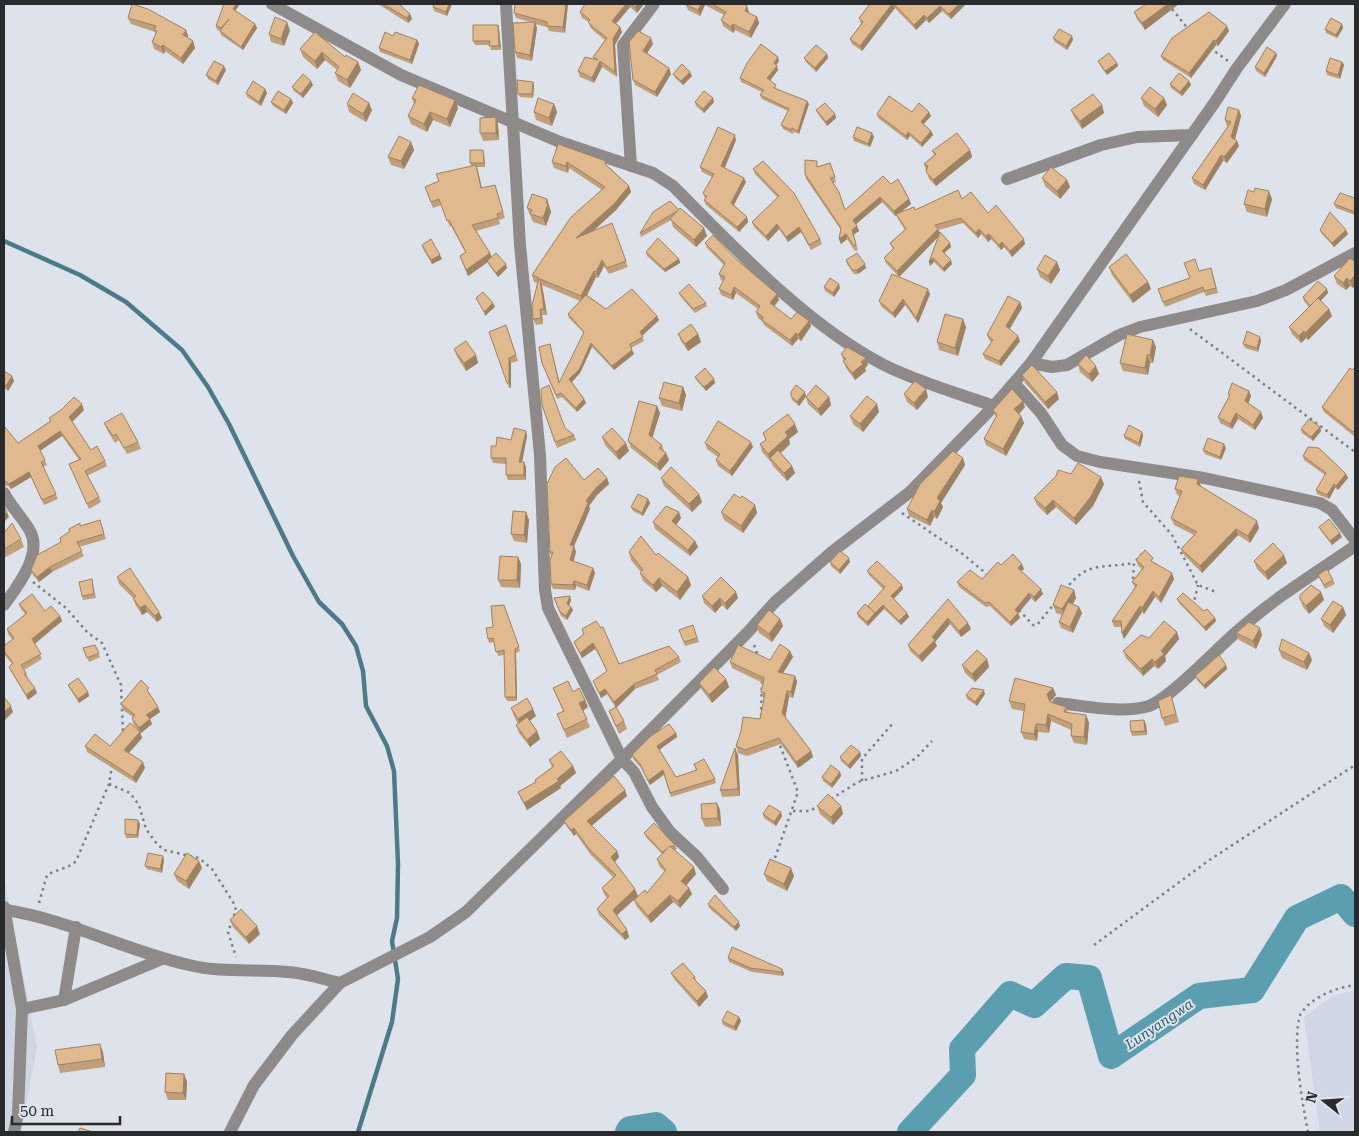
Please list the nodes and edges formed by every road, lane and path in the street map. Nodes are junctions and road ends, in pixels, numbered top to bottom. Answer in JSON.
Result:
{"nodes":[{"id":1,"x":272,"y":4,"type":"edge"},
{"id":2,"x":506,"y":4,"type":"edge"},
{"id":3,"x":654,"y":4,"type":"edge"},
{"id":4,"x":1168,"y":4,"type":"edge"},
{"id":5,"x":1285,"y":4,"type":"edge"},
{"id":6,"x":1193,"y":35,"type":"edge"},
{"id":7,"x":1208,"y":46,"type":"edge"},
{"id":8,"x":1237,"y":68,"type":"junction"},
{"id":9,"x":512,"y":121,"type":"junction"},
{"id":10,"x":1192,"y":135,"type":"junction"},
{"id":11,"x":631,"y":166,"type":"junction"},
{"id":12,"x":1007,"y":179,"type":"dead end"},
{"id":13,"x":1355,"y":253,"type":"edge"},
{"id":14,"x":1178,"y":320,"type":"junction"},
{"id":15,"x":1031,"y":363,"type":"junction"},
{"id":16,"x":1015,"y":384,"type":"junction"},
{"id":17,"x":994,"y":406,"type":"junction"},
{"id":18,"x":1355,"y":452,"type":"edge"},
{"id":19,"x":1138,"y":467,"type":"junction"},
{"id":20,"x":4,"y":493,"type":"edge"},
{"id":21,"x":892,"y":506,"type":"junction"},
{"id":22,"x":1355,"y":540,"type":"edge"},
{"id":23,"x":1355,"y":546,"type":"edge"},
{"id":24,"x":1145,"y":550,"type":"edge"},
{"id":25,"x":1134,"y":563,"type":"junction"},
{"id":26,"x":24,"y":576,"type":"junction"},
{"id":27,"x":1133,"y":579,"type":"edge"},
{"id":28,"x":994,"y":582,"type":"edge"},
{"id":29,"x":1198,"y":585,"type":"junction"},
{"id":30,"x":1216,"y":592,"type":"dead end"},
{"id":31,"x":1061,"y":594,"type":"edge"},
{"id":32,"x":1056,"y":602,"type":"edge"},
{"id":33,"x":4,"y":605,"type":"edge"},
{"id":34,"x":1016,"y":607,"type":"edge"},
{"id":35,"x":1192,"y":608,"type":"edge"},
{"id":36,"x":748,"y":633,"type":"junction"},
{"id":37,"x":759,"y":661,"type":"edge"},
{"id":38,"x":762,"y":675,"type":"edge"},
{"id":39,"x":1058,"y":703,"type":"edge"},
{"id":40,"x":763,"y":721,"type":"edge"},
{"id":41,"x":893,"y":723,"type":"dead end"},
{"id":42,"x":778,"y":741,"type":"edge"},
{"id":43,"x":932,"y":741,"type":"dead end"},
{"id":44,"x":120,"y":742,"type":"edge"},
{"id":45,"x":622,"y":759,"type":"junction"},
{"id":46,"x":112,"y":764,"type":"edge"},
{"id":47,"x":1355,"y":765,"type":"edge"},
{"id":48,"x":862,"y":781,"type":"junction"},
{"id":49,"x":110,"y":784,"type":"junction"},
{"id":50,"x":793,"y":811,"type":"junction"},
{"id":51,"x":775,"y":858,"type":"dead end"},
{"id":52,"x":723,"y":889,"type":"dead end"},
{"id":53,"x":5,"y":909,"type":"edge"},
{"id":54,"x":36,"y":915,"type":"junction"},
{"id":55,"x":76,"y":927,"type":"junction"},
{"id":56,"x":1094,"y":945,"type":"dead end"},
{"id":57,"x":162,"y":959,"type":"junction"},
{"id":58,"x":240,"y":969,"type":"junction"},
{"id":59,"x":340,"y":983,"type":"junction"},
{"id":60,"x":1355,"y":985,"type":"edge"},
{"id":61,"x":64,"y":1000,"type":"junction"},
{"id":62,"x":22,"y":1009,"type":"junction"},
{"id":63,"x":14,"y":1132,"type":"edge"},
{"id":64,"x":230,"y":1132,"type":"edge"},
{"id":65,"x":1308,"y":1132,"type":"edge"}],
"edges":[{"from":1,"to":9,"type":"street"},
{"from":2,"to":9,"type":"street"},
{"from":3,"to":11,"type":"street"},
{"from":4,"to":6,"type":"path"},
{"from":5,"to":8,"type":"street"},
{"from":7,"to":8,"type":"path"},
{"from":8,"to":10,"type":"street"},
{"from":9,"to":11,"type":"street"},
{"from":9,"to":45,"type":"street"},
{"from":10,"to":12,"type":"street"},
{"from":10,"to":15,"type":"street"},
{"from":11,"to":17,"type":"street"},
{"from":13,"to":14,"type":"street"},
{"from":14,"to":15,"type":"street"},
{"from":14,"to":18,"type":"path"},
{"from":15,"to":16,"type":"street"},
{"from":16,"to":17,"type":"street"},
{"from":16,"to":19,"type":"street"},
{"from":17,"to":21,"type":"street"},
{"from":19,"to":22,"type":"street"},
{"from":19,"to":29,"type":"path"},
{"from":20,"to":26,"type":"street"},
{"from":21,"to":28,"type":"path"},
{"from":21,"to":36,"type":"street"},
{"from":23,"to":39,"type":"street"},
{"from":24,"to":25,"type":"path"},
{"from":25,"to":27,"type":"path"},
{"from":25,"to":31,"type":"path"},
{"from":26,"to":33,"type":"street"},
{"from":26,"to":44,"type":"path"},
{"from":29,"to":30,"type":"path"},
{"from":29,"to":35,"type":"path"},
{"from":32,"to":34,"type":"path"},
{"from":36,"to":37,"type":"path"},
{"from":36,"to":45,"type":"street"},
{"from":38,"to":40,"type":"path"},
{"from":41,"to":48,"type":"path"},
{"from":42,"to":50,"type":"path"},
{"from":43,"to":48,"type":"path"},
{"from":45,"to":52,"type":"street"},
{"from":45,"to":59,"type":"street"},
{"from":46,"to":49,"type":"path"},
{"from":47,"to":56,"type":"path"},
{"from":48,"to":50,"type":"path"},
{"from":49,"to":54,"type":"path"},
{"from":49,"to":58,"type":"path"},
{"from":50,"to":51,"type":"path"},
{"from":53,"to":54,"type":"street"},
{"from":53,"to":62,"type":"street"},
{"from":54,"to":55,"type":"street"},
{"from":55,"to":57,"type":"street"},
{"from":55,"to":61,"type":"street"},
{"from":57,"to":58,"type":"street"},
{"from":57,"to":61,"type":"street"},
{"from":58,"to":59,"type":"street"},
{"from":59,"to":64,"type":"street"},
{"from":60,"to":65,"type":"path"},
{"from":61,"to":62,"type":"street"},
{"from":62,"to":63,"type":"street"}]}
